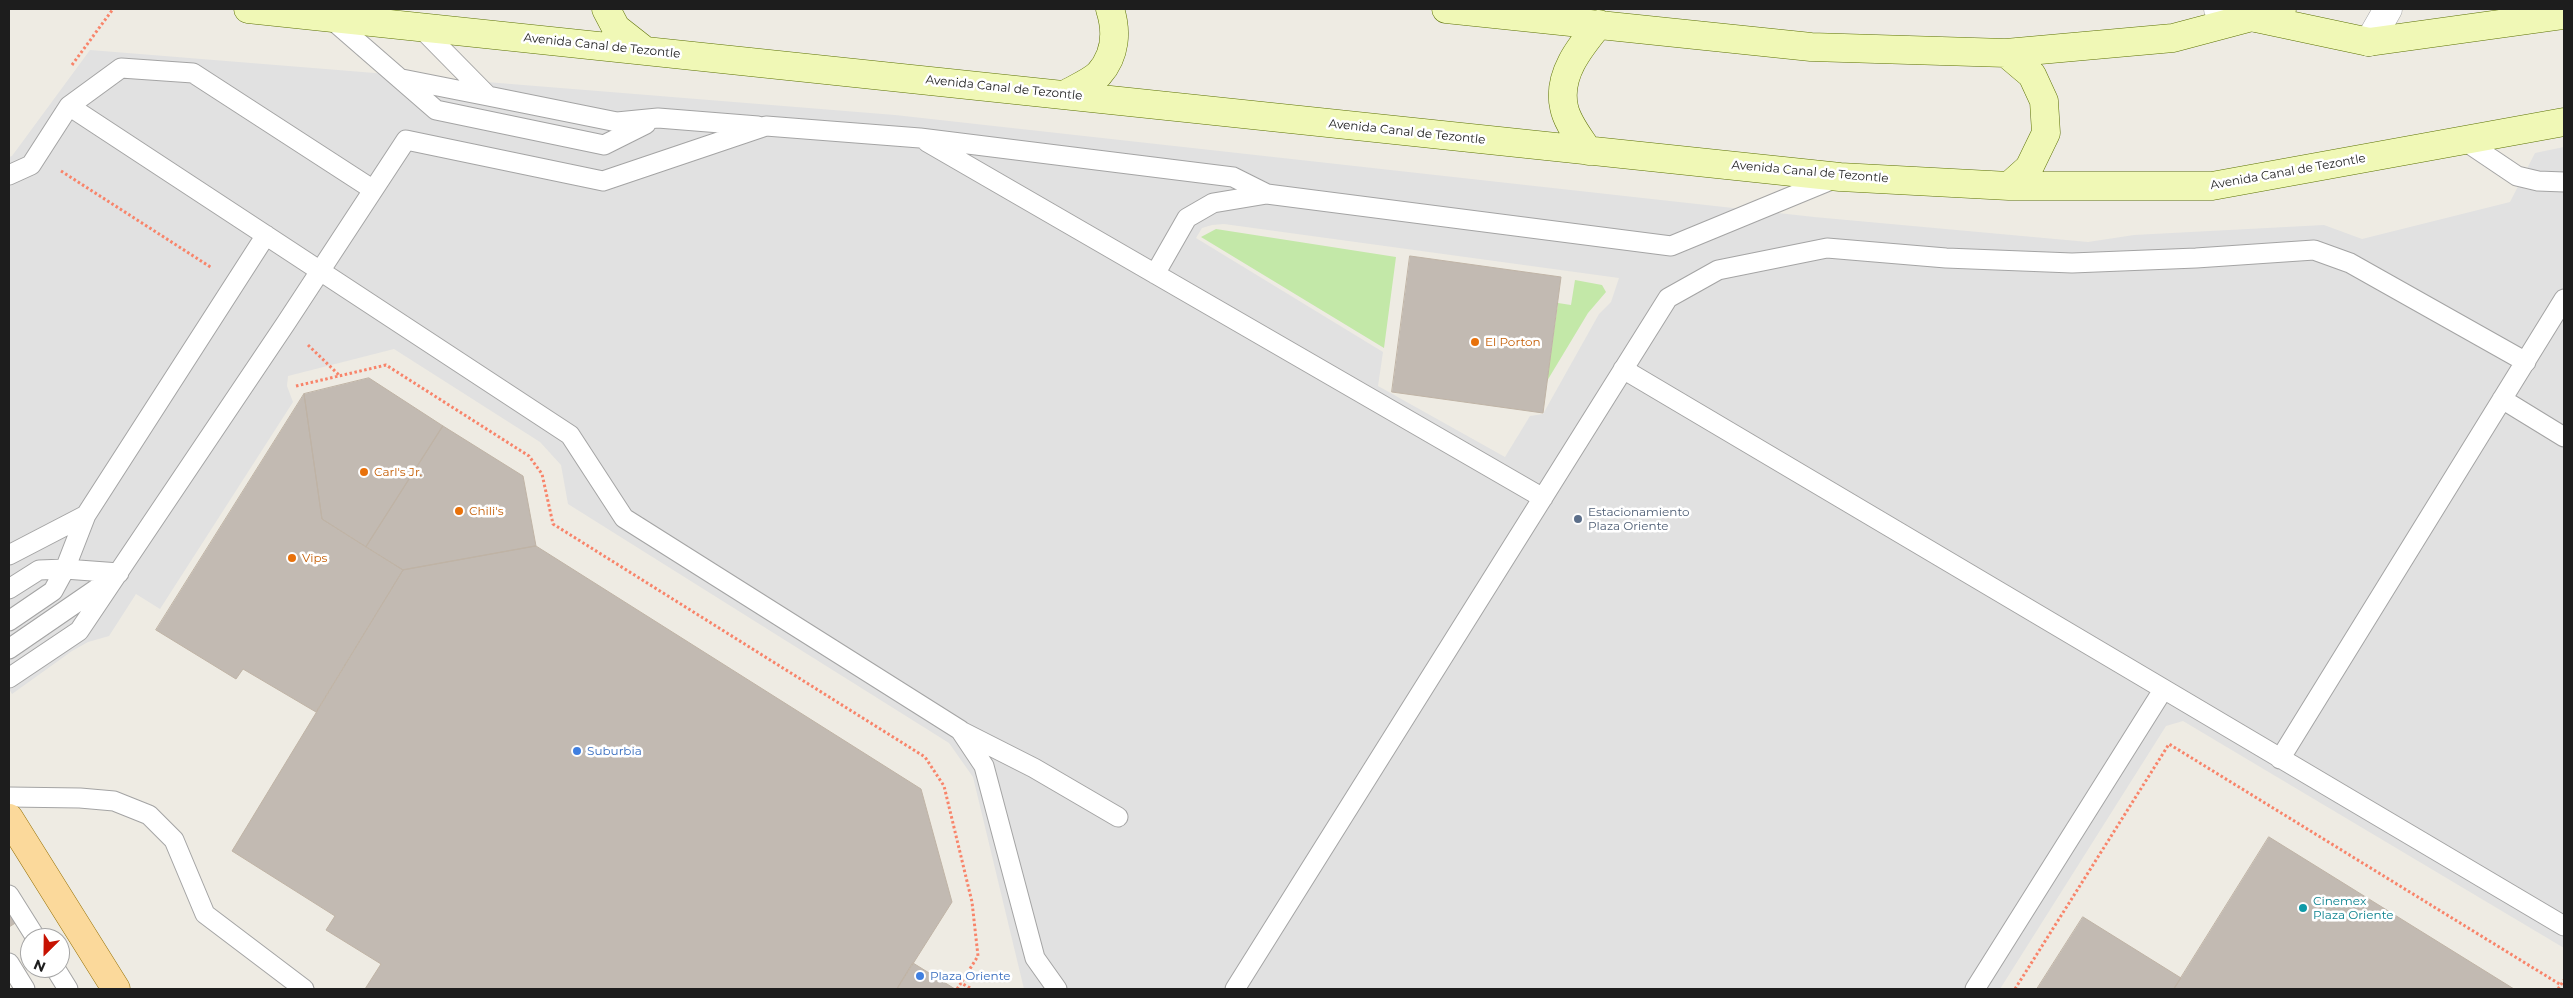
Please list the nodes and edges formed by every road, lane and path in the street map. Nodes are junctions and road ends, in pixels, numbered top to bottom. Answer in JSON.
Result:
{"nodes":[{"id":1,"x":113,"y":9,"type":"edge"},
{"id":2,"x":248,"y":9,"type":"edge"},
{"id":3,"x":606,"y":9,"type":"edge"},
{"id":4,"x":1110,"y":9,"type":"edge"},
{"id":5,"x":1446,"y":9,"type":"edge"},
{"id":6,"x":2218,"y":9,"type":"edge"},
{"id":7,"x":2282,"y":9,"type":"edge"},
{"id":8,"x":2388,"y":9,"type":"edge"},
{"id":9,"x":2564,"y":15,"type":"edge"},
{"id":10,"x":328,"y":16,"type":"junction"},
{"id":11,"x":2256,"y":18,"type":"junction"},
{"id":12,"x":1599,"y":24,"type":"junction"},
{"id":13,"x":419,"y":26,"type":"junction"},
{"id":14,"x":2369,"y":42,"type":"junction"},
{"id":15,"x":644,"y":50,"type":"junction"},
{"id":16,"x":2006,"y":53,"type":"junction"},
{"id":17,"x":68,"y":72,"type":"dead end"},
{"id":18,"x":400,"y":79,"type":"junction"},
{"id":19,"x":1066,"y":94,"type":"junction"},
{"id":20,"x":488,"y":96,"type":"junction"},
{"id":21,"x":69,"y":106,"type":"junction"},
{"id":22,"x":658,"y":118,"type":"junction"},
{"id":23,"x":2564,"y":122,"type":"edge"},
{"id":24,"x":766,"y":126,"type":"junction"},
{"id":25,"x":920,"y":138,"type":"junction"},
{"id":26,"x":2465,"y":141,"type":"junction"},
{"id":27,"x":1588,"y":151,"type":"junction"},
{"id":28,"x":37,"y":156,"type":"junction"},
{"id":29,"x":9,"y":175,"type":"edge"},
{"id":30,"x":1840,"y":177,"type":"junction"},
{"id":31,"x":2564,"y":182,"type":"edge"},
{"id":32,"x":2009,"y":186,"type":"junction"},
{"id":33,"x":372,"y":190,"type":"junction"},
{"id":34,"x":1267,"y":194,"type":"junction"},
{"id":35,"x":266,"y":236,"type":"junction"},
{"id":36,"x":320,"y":272,"type":"junction"},
{"id":37,"x":1155,"y":274,"type":"junction"},
{"id":38,"x":236,"y":283,"type":"junction"},
{"id":39,"x":2564,"y":299,"type":"edge"},
{"id":40,"x":286,"y":323,"type":"junction"},
{"id":41,"x":2526,"y":362,"type":"junction"},
{"id":42,"x":1624,"y":369,"type":"junction"},
{"id":43,"x":339,"y":376,"type":"junction"},
{"id":44,"x":296,"y":386,"type":"dead end"},
{"id":45,"x":2502,"y":399,"type":"junction"},
{"id":46,"x":2564,"y":436,"type":"edge"},
{"id":47,"x":1543,"y":498,"type":"junction"},
{"id":48,"x":86,"y":515,"type":"junction"},
{"id":49,"x":9,"y":555,"type":"edge"},
{"id":50,"x":65,"y":569,"type":"junction"},
{"id":51,"x":119,"y":573,"type":"junction"},
{"id":52,"x":9,"y":589,"type":"edge"},
{"id":53,"x":9,"y":621,"type":"edge"},
{"id":54,"x":9,"y":649,"type":"edge"},
{"id":55,"x":9,"y":678,"type":"edge"},
{"id":56,"x":2163,"y":690,"type":"junction"},
{"id":57,"x":960,"y":730,"type":"junction"},
{"id":58,"x":2280,"y":759,"type":"junction"},
{"id":59,"x":9,"y":797,"type":"edge"},
{"id":60,"x":9,"y":818,"type":"edge"},
{"id":61,"x":1118,"y":818,"type":"dead end"},
{"id":62,"x":9,"y":895,"type":"edge"},
{"id":63,"x":2564,"y":926,"type":"edge"},
{"id":64,"x":30,"y":928,"type":"edge"},
{"id":65,"x":9,"y":963,"type":"edge"},
{"id":66,"x":61,"y":978,"type":"edge"},
{"id":67,"x":2564,"y":980,"type":"edge"},
{"id":68,"x":961,"y":983,"type":"junction"},
{"id":69,"x":2561,"y":985,"type":"junction"},
{"id":70,"x":25,"y":989,"type":"edge"},
{"id":71,"x":68,"y":989,"type":"edge"},
{"id":72,"x":116,"y":989,"type":"edge"},
{"id":73,"x":304,"y":989,"type":"edge"},
{"id":74,"x":957,"y":989,"type":"edge"},
{"id":75,"x":972,"y":989,"type":"edge"},
{"id":76,"x":1057,"y":989,"type":"edge"},
{"id":77,"x":1235,"y":989,"type":"edge"},
{"id":78,"x":1974,"y":989,"type":"edge"},
{"id":79,"x":2015,"y":989,"type":"edge"},
{"id":80,"x":2558,"y":989,"type":"edge"}],
"edges":[{"from":1,"to":17,"type":"path"},
{"from":2,"to":10,"type":"main road","name":"Avenida Canal de Tezontle"},
{"from":3,"to":15,"type":"main road"},
{"from":4,"to":19,"type":"main road"},
{"from":5,"to":12,"type":"main road"},
{"from":6,"to":11,"type":"street"},
{"from":7,"to":11,"type":"main road"},
{"from":8,"to":14,"type":"street"},
{"from":9,"to":14,"type":"main road"},
{"from":10,"to":13,"type":"main road","name":"Avenida Canal de Tezontle"},
{"from":10,"to":18,"type":"lane"},
{"from":11,"to":14,"type":"main road"},
{"from":11,"to":16,"type":"main road"},
{"from":12,"to":16,"type":"main road"},
{"from":12,"to":27,"type":"main road"},
{"from":13,"to":15,"type":"main road","name":"Avenida Canal de Tezontle"},
{"from":13,"to":20,"type":"lane"},
{"from":15,"to":19,"type":"main road","name":"Avenida Canal de Tezontle"},
{"from":16,"to":32,"type":"main road"},
{"from":18,"to":20,"type":"lane"},
{"from":18,"to":22,"type":"lane"},
{"from":19,"to":27,"type":"main road","name":"Avenida Canal de Tezontle"},
{"from":20,"to":22,"type":"lane"},
{"from":21,"to":28,"type":"lane"},
{"from":21,"to":33,"type":"lane"},
{"from":21,"to":35,"type":"lane"},
{"from":22,"to":24,"type":"lane"},
{"from":23,"to":26,"type":"main road","name":"Avenida Canal de Tezontle"},
{"from":24,"to":25,"type":"lane"},
{"from":24,"to":33,"type":"lane"},
{"from":25,"to":34,"type":"lane"},
{"from":25,"to":37,"type":"lane"},
{"from":26,"to":31,"type":"lane"},
{"from":26,"to":32,"type":"main road","name":"Avenida Canal de Tezontle"},
{"from":27,"to":30,"type":"main road","name":"Avenida Canal de Tezontle"},
{"from":28,"to":29,"type":"lane"},
{"from":28,"to":38,"type":"path"},
{"from":30,"to":32,"type":"main road","name":"Avenida Canal de Tezontle"},
{"from":30,"to":34,"type":"lane"},
{"from":33,"to":36,"type":"lane"},
{"from":34,"to":37,"type":"lane"},
{"from":35,"to":36,"type":"lane"},
{"from":35,"to":38,"type":"lane"},
{"from":36,"to":40,"type":"lane"},
{"from":36,"to":57,"type":"lane"},
{"from":37,"to":47,"type":"lane"},
{"from":38,"to":48,"type":"lane"},
{"from":39,"to":41,"type":"lane"},
{"from":40,"to":43,"type":"path"},
{"from":40,"to":51,"type":"lane"},
{"from":41,"to":42,"type":"lane"},
{"from":41,"to":45,"type":"lane"},
{"from":42,"to":47,"type":"lane"},
{"from":42,"to":56,"type":"lane"},
{"from":43,"to":44,"type":"path"},
{"from":43,"to":68,"type":"path"},
{"from":45,"to":46,"type":"lane"},
{"from":45,"to":58,"type":"lane"},
{"from":47,"to":77,"type":"lane"},
{"from":48,"to":49,"type":"lane"},
{"from":48,"to":50,"type":"lane"},
{"from":50,"to":51,"type":"lane"},
{"from":50,"to":52,"type":"lane"},
{"from":50,"to":53,"type":"lane"},
{"from":51,"to":54,"type":"lane"},
{"from":51,"to":55,"type":"lane"},
{"from":56,"to":58,"type":"lane"},
{"from":56,"to":78,"type":"lane"},
{"from":57,"to":61,"type":"lane"},
{"from":57,"to":76,"type":"lane"},
{"from":58,"to":63,"type":"lane"},
{"from":59,"to":73,"type":"lane"},
{"from":60,"to":72,"type":"main road"},
{"from":62,"to":64,"type":"lane"},
{"from":65,"to":70,"type":"lane"},
{"from":66,"to":71,"type":"lane"},
{"from":67,"to":69,"type":"path"},
{"from":68,"to":74,"type":"path"},
{"from":68,"to":75,"type":"path"},
{"from":69,"to":79,"type":"path"},
{"from":69,"to":80,"type":"path"}]}
